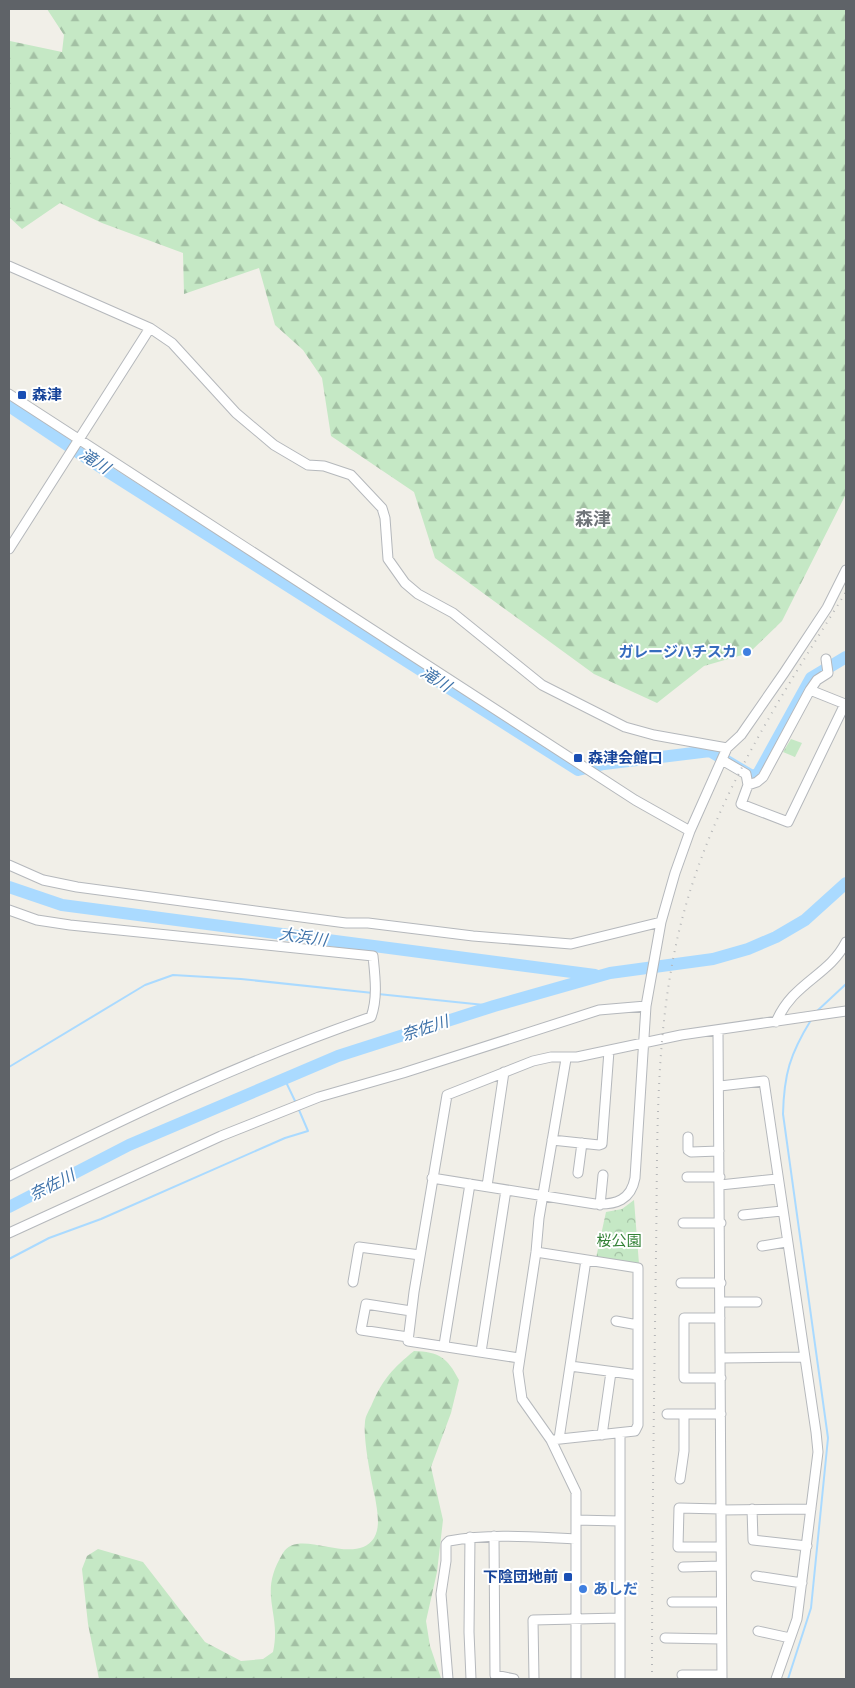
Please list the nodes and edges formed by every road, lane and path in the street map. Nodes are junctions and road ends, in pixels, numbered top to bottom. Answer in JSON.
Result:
{"nodes":[{"id":1,"x":9,"y":266,"type":"edge"},
{"id":2,"x":150,"y":328,"type":"junction"},
{"id":3,"x":9,"y":394,"type":"edge"},
{"id":4,"x":78,"y":440,"type":"junction"},
{"id":5,"x":9,"y":549,"type":"edge"},
{"id":6,"x":846,"y":570,"type":"edge"},
{"id":7,"x":826,"y":659,"type":"dead end"},
{"id":8,"x":810,"y":690,"type":"junction"},
{"id":9,"x":846,"y":704,"type":"edge"},
{"id":10,"x":727,"y":748,"type":"junction"},
{"id":11,"x":722,"y":760,"type":"junction"},
{"id":12,"x":748,"y":785,"type":"junction"},
{"id":13,"x":690,"y":831,"type":"junction"},
{"id":14,"x":9,"y":865,"type":"edge"},
{"id":15,"x":9,"y":910,"type":"edge"},
{"id":16,"x":661,"y":922,"type":"junction"},
{"id":17,"x":846,"y":942,"type":"edge"},
{"id":18,"x":646,"y":1006,"type":"junction"},
{"id":19,"x":846,"y":1011,"type":"edge"},
{"id":20,"x":780,"y":1021,"type":"junction"},
{"id":21,"x":718,"y":1032,"type":"junction"},
{"id":22,"x":644,"y":1042,"type":"junction"},
{"id":23,"x":609,"y":1051,"type":"junction"},
{"id":24,"x":566,"y":1059,"type":"junction"},
{"id":25,"x":504,"y":1072,"type":"junction"},
{"id":26,"x":720,"y":1086,"type":"junction"},
{"id":27,"x":688,"y":1138,"type":"dead end"},
{"id":28,"x":552,"y":1140,"type":"junction"},
{"id":29,"x":582,"y":1143,"type":"junction"},
{"id":30,"x":719,"y":1151,"type":"junction"},
{"id":31,"x":578,"y":1173,"type":"dead end"},
{"id":32,"x":603,"y":1175,"type":"dead end"},
{"id":33,"x":9,"y":1176,"type":"edge"},
{"id":34,"x":687,"y":1177,"type":"dead end"},
{"id":35,"x":432,"y":1178,"type":"junction"},
{"id":36,"x":777,"y":1179,"type":"junction"},
{"id":37,"x":720,"y":1181,"type":"junction"},
{"id":38,"x":470,"y":1184,"type":"junction"},
{"id":39,"x":487,"y":1186,"type":"junction"},
{"id":40,"x":506,"y":1190,"type":"junction"},
{"id":41,"x":543,"y":1196,"type":"junction"},
{"id":42,"x":600,"y":1204,"type":"junction"},
{"id":43,"x":782,"y":1211,"type":"junction"},
{"id":44,"x":743,"y":1214,"type":"dead end"},
{"id":45,"x":683,"y":1223,"type":"dead end"},
{"id":46,"x":721,"y":1223,"type":"junction"},
{"id":47,"x":9,"y":1233,"type":"edge"},
{"id":48,"x":786,"y":1242,"type":"junction"},
{"id":49,"x":762,"y":1246,"type":"dead end"},
{"id":50,"x":536,"y":1252,"type":"junction"},
{"id":51,"x":420,"y":1255,"type":"junction"},
{"id":52,"x":586,"y":1260,"type":"junction"},
{"id":53,"x":354,"y":1282,"type":"dead end"},
{"id":54,"x":681,"y":1283,"type":"dead end"},
{"id":55,"x":721,"y":1283,"type":"junction"},
{"id":56,"x":720,"y":1302,"type":"junction"},
{"id":57,"x":757,"y":1302,"type":"dead end"},
{"id":58,"x":411,"y":1311,"type":"junction"},
{"id":59,"x":720,"y":1318,"type":"junction"},
{"id":60,"x":616,"y":1321,"type":"dead end"},
{"id":61,"x":638,"y":1325,"type":"junction"},
{"id":62,"x":408,"y":1337,"type":"junction"},
{"id":63,"x":444,"y":1345,"type":"junction"},
{"id":64,"x":481,"y":1352,"type":"junction"},
{"id":65,"x":805,"y":1357,"type":"junction"},
{"id":66,"x":519,"y":1358,"type":"junction"},
{"id":67,"x":722,"y":1358,"type":"junction"},
{"id":68,"x":570,"y":1366,"type":"junction"},
{"id":69,"x":611,"y":1372,"type":"junction"},
{"id":70,"x":638,"y":1375,"type":"junction"},
{"id":71,"x":722,"y":1378,"type":"junction"},
{"id":72,"x":666,"y":1414,"type":"dead end"},
{"id":73,"x":684,"y":1414,"type":"junction"},
{"id":74,"x":722,"y":1414,"type":"junction"},
{"id":75,"x":620,"y":1434,"type":"junction"},
{"id":76,"x":602,"y":1435,"type":"junction"},
{"id":77,"x":555,"y":1440,"type":"junction"},
{"id":78,"x":680,"y":1479,"type":"dead end"},
{"id":79,"x":811,"y":1508,"type":"junction"},
{"id":80,"x":721,"y":1509,"type":"junction"},
{"id":81,"x":752,"y":1510,"type":"junction"},
{"id":82,"x":576,"y":1520,"type":"junction"},
{"id":83,"x":619,"y":1521,"type":"junction"},
{"id":84,"x":494,"y":1536,"type":"junction"},
{"id":85,"x":470,"y":1537,"type":"junction"},
{"id":86,"x":575,"y":1539,"type":"junction"},
{"id":87,"x":807,"y":1546,"type":"junction"},
{"id":88,"x":721,"y":1547,"type":"junction"},
{"id":89,"x":721,"y":1566,"type":"junction"},
{"id":90,"x":683,"y":1567,"type":"dead end"},
{"id":91,"x":756,"y":1576,"type":"dead end"},
{"id":92,"x":802,"y":1583,"type":"junction"},
{"id":93,"x":672,"y":1602,"type":"dead end"},
{"id":94,"x":721,"y":1602,"type":"junction"},
{"id":95,"x":620,"y":1618,"type":"junction"},
{"id":96,"x":575,"y":1619,"type":"junction"},
{"id":97,"x":758,"y":1631,"type":"dead end"},
{"id":98,"x":665,"y":1638,"type":"dead end"},
{"id":99,"x":790,"y":1638,"type":"junction"},
{"id":100,"x":721,"y":1639,"type":"junction"},
{"id":101,"x":682,"y":1675,"type":"dead end"},
{"id":102,"x":722,"y":1677,"type":"edge"},
{"id":103,"x":448,"y":1679,"type":"edge"},
{"id":104,"x":471,"y":1679,"type":"edge"},
{"id":105,"x":514,"y":1679,"type":"edge"},
{"id":106,"x":534,"y":1679,"type":"edge"},
{"id":107,"x":576,"y":1679,"type":"edge"},
{"id":108,"x":620,"y":1679,"type":"edge"},
{"id":109,"x":776,"y":1679,"type":"edge"}],
"edges":[{"from":1,"to":2,"type":"street"},
{"from":2,"to":4,"type":"street"},
{"from":2,"to":10,"type":"street"},
{"from":3,"to":4,"type":"street"},
{"from":4,"to":5,"type":"street"},
{"from":4,"to":13,"type":"street"},
{"from":6,"to":10,"type":"street"},
{"from":7,"to":8,"type":"street"},
{"from":8,"to":9,"type":"street"},
{"from":8,"to":12,"type":"street"},
{"from":9,"to":12,"type":"street"},
{"from":10,"to":11,"type":"street"},
{"from":11,"to":12,"type":"street"},
{"from":11,"to":13,"type":"street"},
{"from":13,"to":16,"type":"street"},
{"from":14,"to":16,"type":"street"},
{"from":15,"to":33,"type":"street"},
{"from":16,"to":18,"type":"street"},
{"from":17,"to":20,"type":"street"},
{"from":18,"to":22,"type":"street"},
{"from":18,"to":47,"type":"street"},
{"from":19,"to":20,"type":"street"},
{"from":20,"to":21,"type":"street"},
{"from":21,"to":22,"type":"street"},
{"from":21,"to":26,"type":"street"},
{"from":22,"to":23,"type":"street"},
{"from":22,"to":42,"type":"street"},
{"from":23,"to":24,"type":"street"},
{"from":23,"to":29,"type":"street"},
{"from":24,"to":25,"type":"street"},
{"from":24,"to":28,"type":"street"},
{"from":25,"to":35,"type":"street"},
{"from":25,"to":39,"type":"street"},
{"from":26,"to":30,"type":"street"},
{"from":26,"to":36,"type":"street"},
{"from":27,"to":30,"type":"street"},
{"from":28,"to":29,"type":"street"},
{"from":28,"to":41,"type":"street"},
{"from":29,"to":31,"type":"street"},
{"from":30,"to":37,"type":"street"},
{"from":32,"to":42,"type":"street"},
{"from":34,"to":37,"type":"street"},
{"from":35,"to":38,"type":"street"},
{"from":35,"to":51,"type":"street"},
{"from":36,"to":37,"type":"street"},
{"from":36,"to":43,"type":"street"},
{"from":37,"to":46,"type":"street"},
{"from":38,"to":39,"type":"street"},
{"from":38,"to":63,"type":"street"},
{"from":39,"to":40,"type":"street"},
{"from":40,"to":41,"type":"street"},
{"from":40,"to":64,"type":"street"},
{"from":41,"to":42,"type":"street"},
{"from":41,"to":50,"type":"street"},
{"from":43,"to":44,"type":"street"},
{"from":43,"to":48,"type":"street"},
{"from":45,"to":46,"type":"street"},
{"from":46,"to":55,"type":"street"},
{"from":48,"to":49,"type":"street"},
{"from":48,"to":65,"type":"street"},
{"from":50,"to":52,"type":"street"},
{"from":50,"to":66,"type":"street"},
{"from":51,"to":53,"type":"street"},
{"from":51,"to":58,"type":"street"},
{"from":52,"to":61,"type":"street"},
{"from":52,"to":68,"type":"street"},
{"from":54,"to":55,"type":"street"},
{"from":55,"to":56,"type":"street"},
{"from":56,"to":57,"type":"street"},
{"from":56,"to":59,"type":"street"},
{"from":58,"to":62,"type":"street"},
{"from":58,"to":62,"type":"street"},
{"from":59,"to":67,"type":"street"},
{"from":59,"to":71,"type":"street"},
{"from":60,"to":61,"type":"street"},
{"from":61,"to":70,"type":"street"},
{"from":62,"to":63,"type":"street"},
{"from":63,"to":64,"type":"street"},
{"from":64,"to":66,"type":"street"},
{"from":65,"to":67,"type":"street"},
{"from":65,"to":79,"type":"street"},
{"from":66,"to":77,"type":"street"},
{"from":67,"to":71,"type":"street"},
{"from":68,"to":69,"type":"street"},
{"from":68,"to":77,"type":"street"},
{"from":69,"to":70,"type":"street"},
{"from":69,"to":76,"type":"street"},
{"from":70,"to":75,"type":"street"},
{"from":71,"to":74,"type":"street"},
{"from":72,"to":73,"type":"street"},
{"from":73,"to":74,"type":"street"},
{"from":73,"to":78,"type":"street"},
{"from":74,"to":80,"type":"street"},
{"from":75,"to":76,"type":"street"},
{"from":75,"to":83,"type":"street"},
{"from":76,"to":77,"type":"street"},
{"from":77,"to":82,"type":"street"},
{"from":79,"to":81,"type":"street"},
{"from":79,"to":87,"type":"street"},
{"from":80,"to":81,"type":"street"},
{"from":80,"to":88,"type":"street"},
{"from":80,"to":88,"type":"street"},
{"from":81,"to":87,"type":"street"},
{"from":82,"to":83,"type":"street"},
{"from":82,"to":86,"type":"street"},
{"from":83,"to":95,"type":"street"},
{"from":84,"to":85,"type":"street"},
{"from":84,"to":86,"type":"street"},
{"from":84,"to":105,"type":"street"},
{"from":85,"to":103,"type":"street"},
{"from":85,"to":104,"type":"street"},
{"from":86,"to":96,"type":"street"},
{"from":87,"to":92,"type":"street"},
{"from":88,"to":89,"type":"street"},
{"from":89,"to":90,"type":"street"},
{"from":89,"to":94,"type":"street"},
{"from":91,"to":92,"type":"street"},
{"from":92,"to":99,"type":"street"},
{"from":93,"to":94,"type":"street"},
{"from":94,"to":100,"type":"street"},
{"from":95,"to":96,"type":"street"},
{"from":95,"to":108,"type":"street"},
{"from":96,"to":106,"type":"street"},
{"from":96,"to":107,"type":"street"},
{"from":97,"to":99,"type":"street"},
{"from":98,"to":100,"type":"street"},
{"from":99,"to":109,"type":"street"},
{"from":100,"to":102,"type":"street"},
{"from":101,"to":102,"type":"street"}]}
